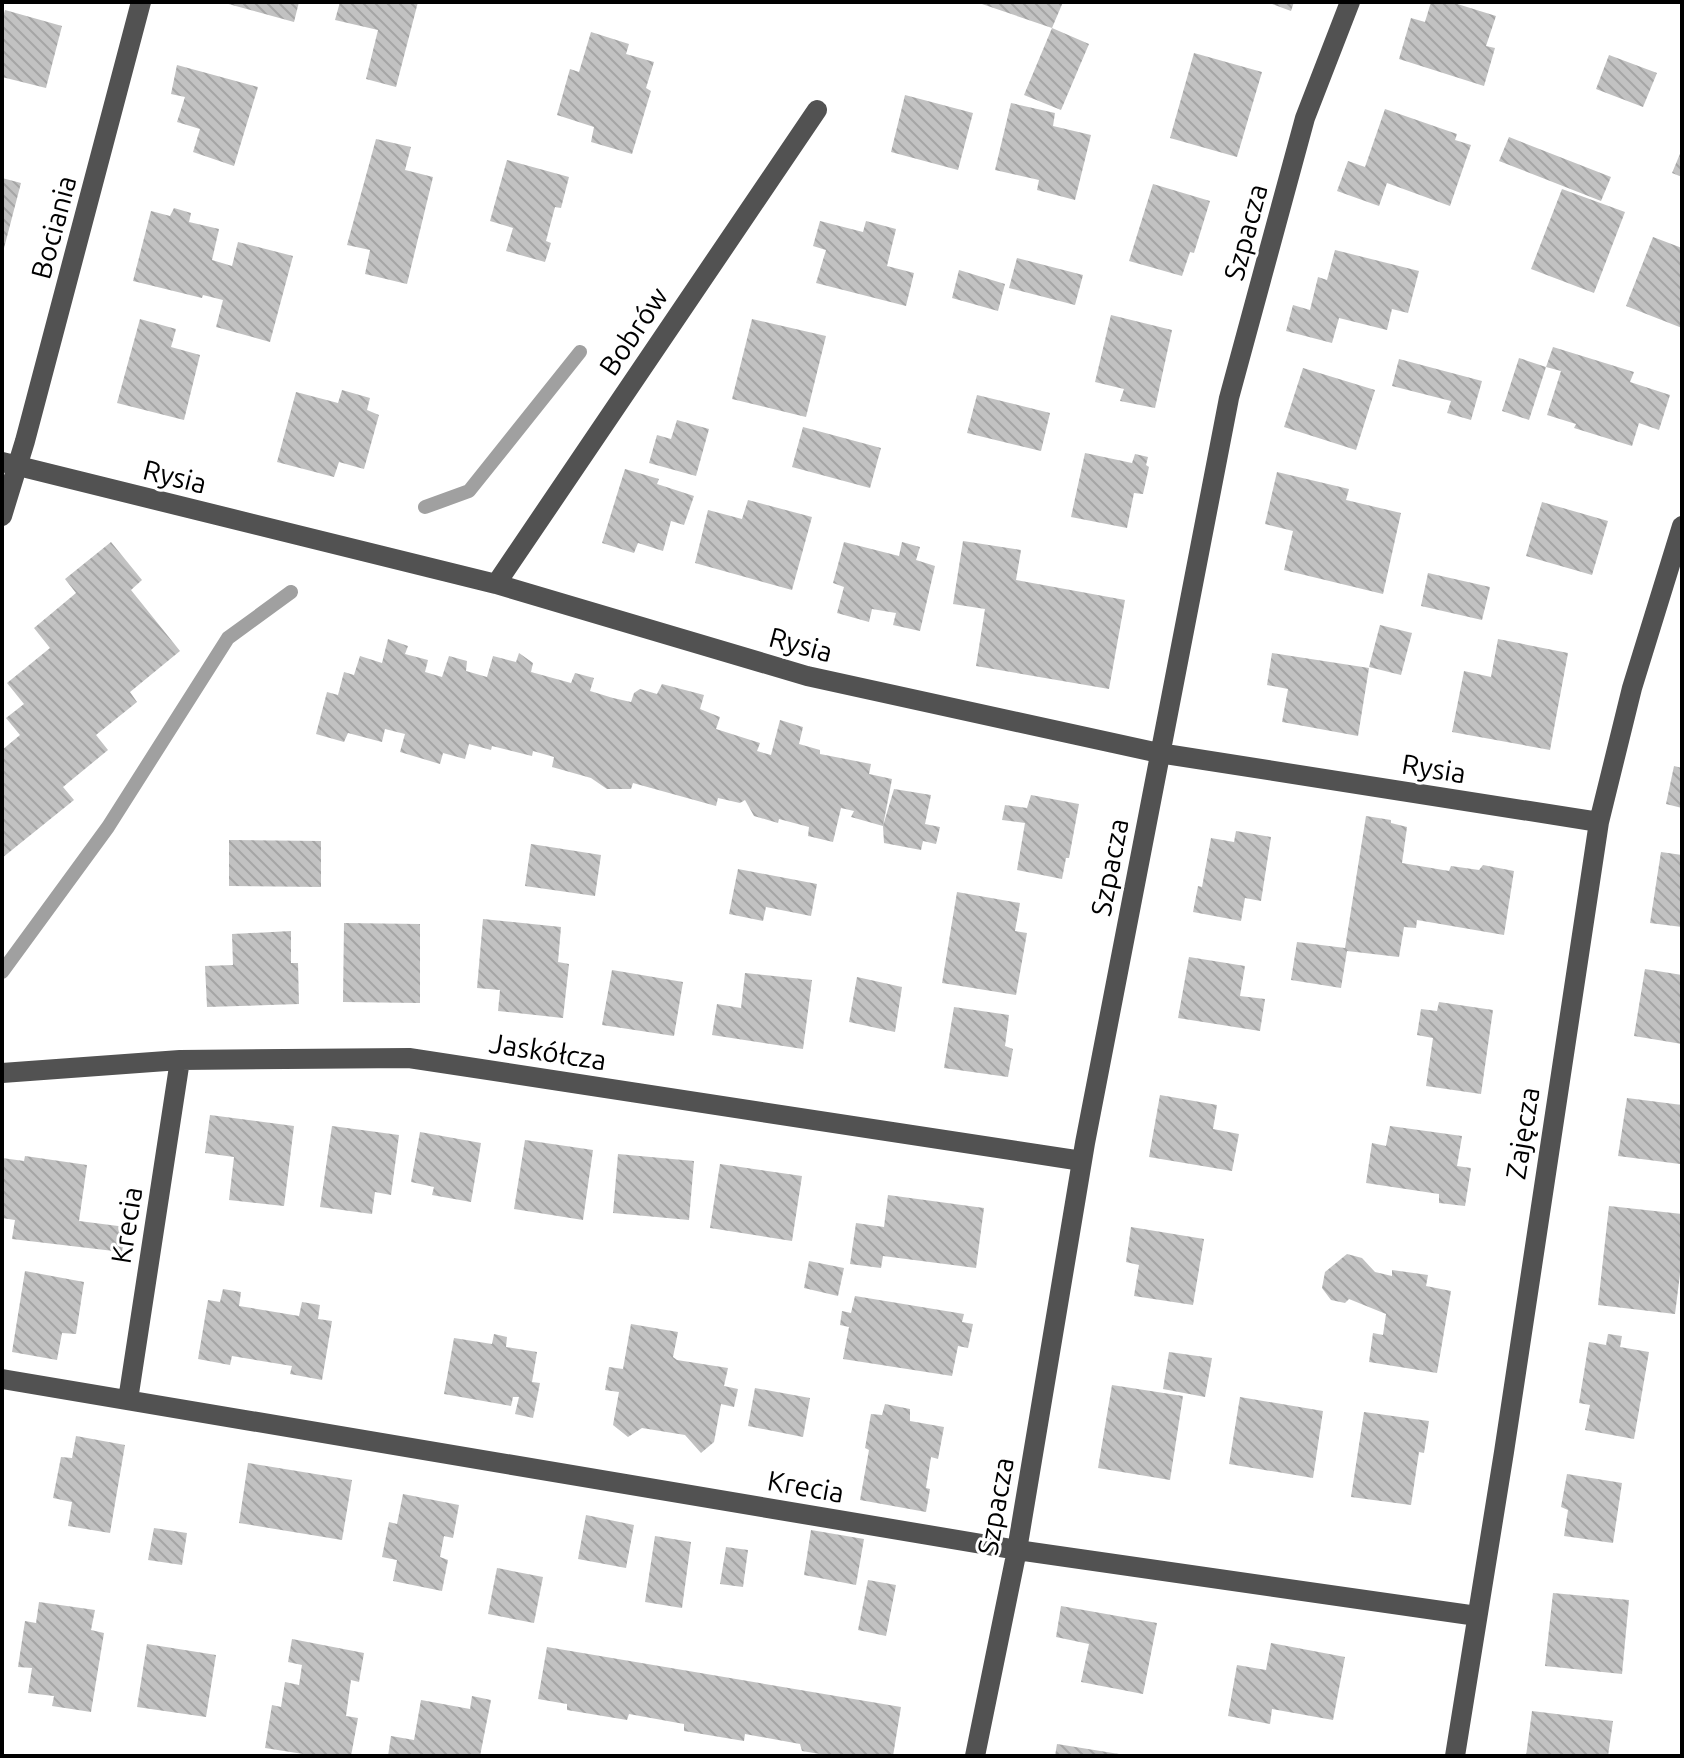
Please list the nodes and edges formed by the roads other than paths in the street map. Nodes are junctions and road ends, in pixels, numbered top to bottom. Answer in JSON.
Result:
{"nodes":[{"id":1,"x":141,"y":2,"type":"edge"},
{"id":2,"x":1350,"y":2,"type":"edge"},
{"id":3,"x":817,"y":110,"type":"dead end"},
{"id":4,"x":10,"y":464,"type":"edge"},
{"id":5,"x":2,"y":516,"type":"edge"},
{"id":6,"x":1682,"y":526,"type":"edge"},
{"id":7,"x":496,"y":584,"type":"junction"},
{"id":8,"x":1159,"y":753,"type":"junction"},
{"id":9,"x":1599,"y":822,"type":"junction"},
{"id":10,"x":180,"y":1060,"type":"junction"},
{"id":11,"x":2,"y":1073,"type":"edge"},
{"id":12,"x":1082,"y":1161,"type":"junction"},
{"id":13,"x":2,"y":1379,"type":"edge"},
{"id":14,"x":128,"y":1400,"type":"junction"},
{"id":15,"x":1017,"y":1550,"type":"junction"},
{"id":16,"x":1477,"y":1616,"type":"junction"},
{"id":17,"x":975,"y":1756,"type":"edge"},
{"id":18,"x":1455,"y":1756,"type":"edge"}],
"edges":[{"from":1,"to":4,"type":"street","name":"Bociania"},
{"from":2,"to":8,"type":"street","name":"Szpacza"},
{"from":3,"to":7,"type":"street","name":"Bobrów"},
{"from":4,"to":5,"type":"street","name":"Bociania"},
{"from":4,"to":7,"type":"street","name":"Rysia"},
{"from":6,"to":9,"type":"street","name":"Zajęcza"},
{"from":7,"to":8,"type":"street","name":"Rysia"},
{"from":8,"to":9,"type":"street","name":"Rysia"},
{"from":8,"to":12,"type":"street","name":"Szpacza"},
{"from":9,"to":16,"type":"street","name":"Zajęcza"},
{"from":10,"to":11,"type":"street","name":"Jaskółcza"},
{"from":10,"to":12,"type":"street","name":"Jaskółcza"},
{"from":10,"to":14,"type":"street","name":"Krecia"},
{"from":12,"to":15,"type":"street","name":"Szpacza"},
{"from":13,"to":14,"type":"street","name":"Krecia"},
{"from":14,"to":15,"type":"street","name":"Krecia"},
{"from":15,"to":16,"type":"street","name":"Krecia"},
{"from":15,"to":17,"type":"street","name":"Szpacza"},
{"from":16,"to":18,"type":"street","name":"Zajęcza"}]}
